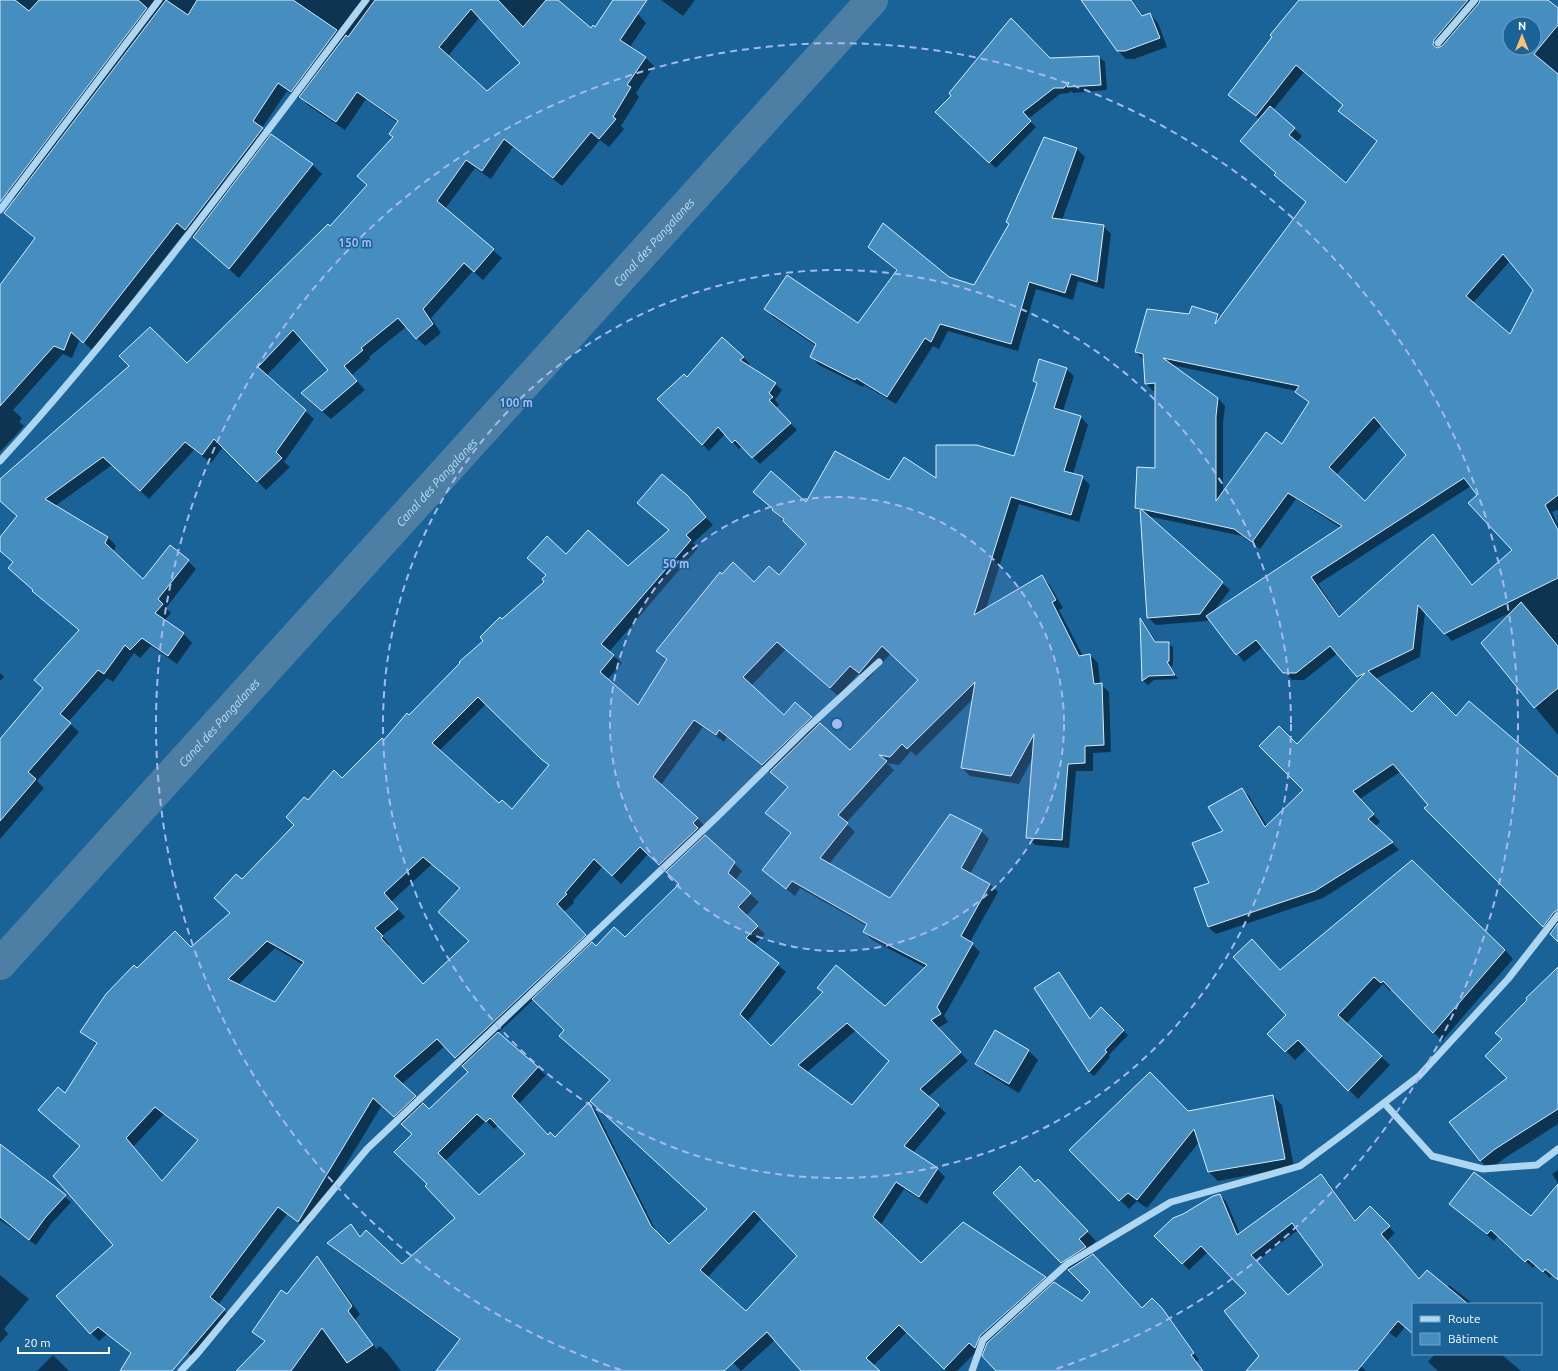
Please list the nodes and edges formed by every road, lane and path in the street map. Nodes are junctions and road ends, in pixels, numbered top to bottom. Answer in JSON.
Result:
{"nodes":[{"id":1,"x":159,"y":0,"type":"edge"},
{"id":2,"x":366,"y":0,"type":"edge"},
{"id":3,"x":1475,"y":0,"type":"edge"},
{"id":4,"x":1438,"y":43,"type":"dead end"},
{"id":5,"x":0,"y":210,"type":"edge"},
{"id":6,"x":0,"y":461,"type":"edge"},
{"id":7,"x":879,"y":662,"type":"dead end"},
{"id":8,"x":1558,"y":915,"type":"edge"},
{"id":9,"x":1384,"y":1103,"type":"junction"},
{"id":10,"x":1558,"y":1149,"type":"edge"},
{"id":11,"x":181,"y":1371,"type":"edge"},
{"id":12,"x":972,"y":1371,"type":"edge"}],
"edges":[{"from":1,"to":5,"type":"street"},
{"from":2,"to":6,"type":"street"},
{"from":3,"to":4,"type":"street"},
{"from":7,"to":11,"type":"street"},
{"from":8,"to":9,"type":"street"},
{"from":9,"to":10,"type":"street"},
{"from":9,"to":12,"type":"street"}]}
